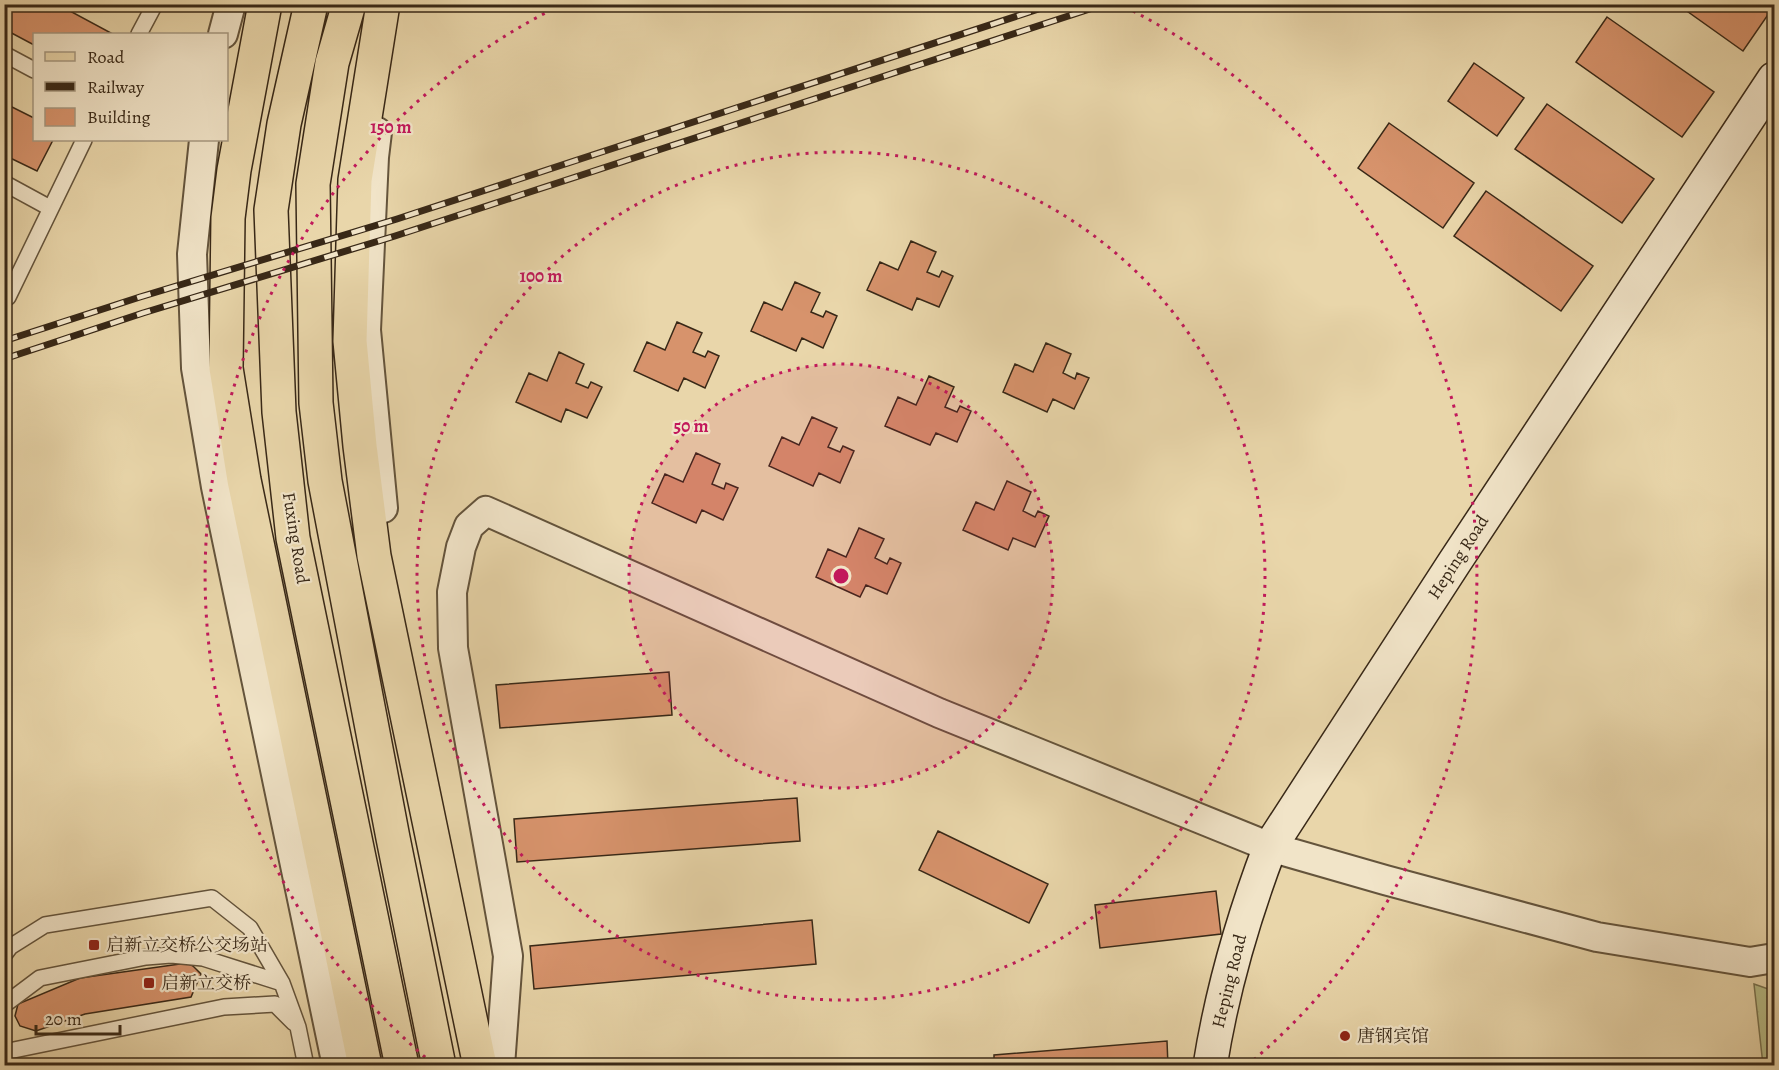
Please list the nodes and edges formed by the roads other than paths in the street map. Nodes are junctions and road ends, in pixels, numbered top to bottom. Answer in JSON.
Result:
{"nodes":[{"id":1,"x":156,"y":4,"type":"edge"},
{"id":2,"x":231,"y":4,"type":"edge"},
{"id":3,"x":265,"y":4,"type":"edge"},
{"id":4,"x":311,"y":4,"type":"edge"},
{"id":5,"x":349,"y":4,"type":"edge"},
{"id":6,"x":383,"y":4,"type":"edge"},
{"id":7,"x":399,"y":4,"type":"edge"},
{"id":8,"x":141,"y":33,"type":"edge"},
{"id":9,"x":223,"y":33,"type":"edge"},
{"id":10,"x":4,"y":54,"type":"edge"},
{"id":11,"x":33,"y":69,"type":"edge"},
{"id":12,"x":1774,"y":79,"type":"edge"},
{"id":13,"x":84,"y":141,"type":"edge"},
{"id":14,"x":204,"y":141,"type":"edge"},
{"id":15,"x":4,"y":183,"type":"edge"},
{"id":16,"x":50,"y":208,"type":"junction"},
{"id":17,"x":4,"y":297,"type":"edge"},
{"id":18,"x":1270,"y":847,"type":"junction"},
{"id":19,"x":4,"y":955,"type":"edge"},
{"id":20,"x":1774,"y":958,"type":"edge"},
{"id":21,"x":282,"y":983,"type":"junction"},
{"id":22,"x":4,"y":1005,"type":"edge"},
{"id":23,"x":298,"y":1027,"type":"junction"},
{"id":24,"x":4,"y":1052,"type":"edge"},
{"id":25,"x":306,"y":1065,"type":"edge"},
{"id":26,"x":337,"y":1065,"type":"edge"},
{"id":27,"x":365,"y":1065,"type":"edge"},
{"id":28,"x":402,"y":1065,"type":"edge"},
{"id":29,"x":440,"y":1065,"type":"edge"},
{"id":30,"x":480,"y":1065,"type":"edge"},
{"id":31,"x":494,"y":1065,"type":"edge"},
{"id":32,"x":500,"y":1065,"type":"edge"},
{"id":33,"x":1210,"y":1065,"type":"edge"}],
"edges":[{"from":1,"to":8,"type":"lane"},
{"from":2,"to":9,"type":"street"},
{"from":3,"to":27,"type":"main road"},
{"from":4,"to":28,"type":"main road","name":"Fuxing Road"},
{"from":5,"to":29,"type":"main road","name":"Fuxing Road"},
{"from":6,"to":30,"type":"main road"},
{"from":7,"to":31,"type":"street"},
{"from":10,"to":11,"type":"lane"},
{"from":12,"to":18,"type":"street","name":"Heping Road"},
{"from":13,"to":16,"type":"lane"},
{"from":14,"to":26,"type":"street"},
{"from":15,"to":16,"type":"lane"},
{"from":16,"to":17,"type":"lane"},
{"from":18,"to":20,"type":"street"},
{"from":18,"to":32,"type":"street"},
{"from":18,"to":33,"type":"street","name":"Heping Road"},
{"from":19,"to":21,"type":"lane"},
{"from":21,"to":22,"type":"lane"},
{"from":21,"to":23,"type":"lane"},
{"from":23,"to":24,"type":"lane"},
{"from":23,"to":25,"type":"lane"}]}
